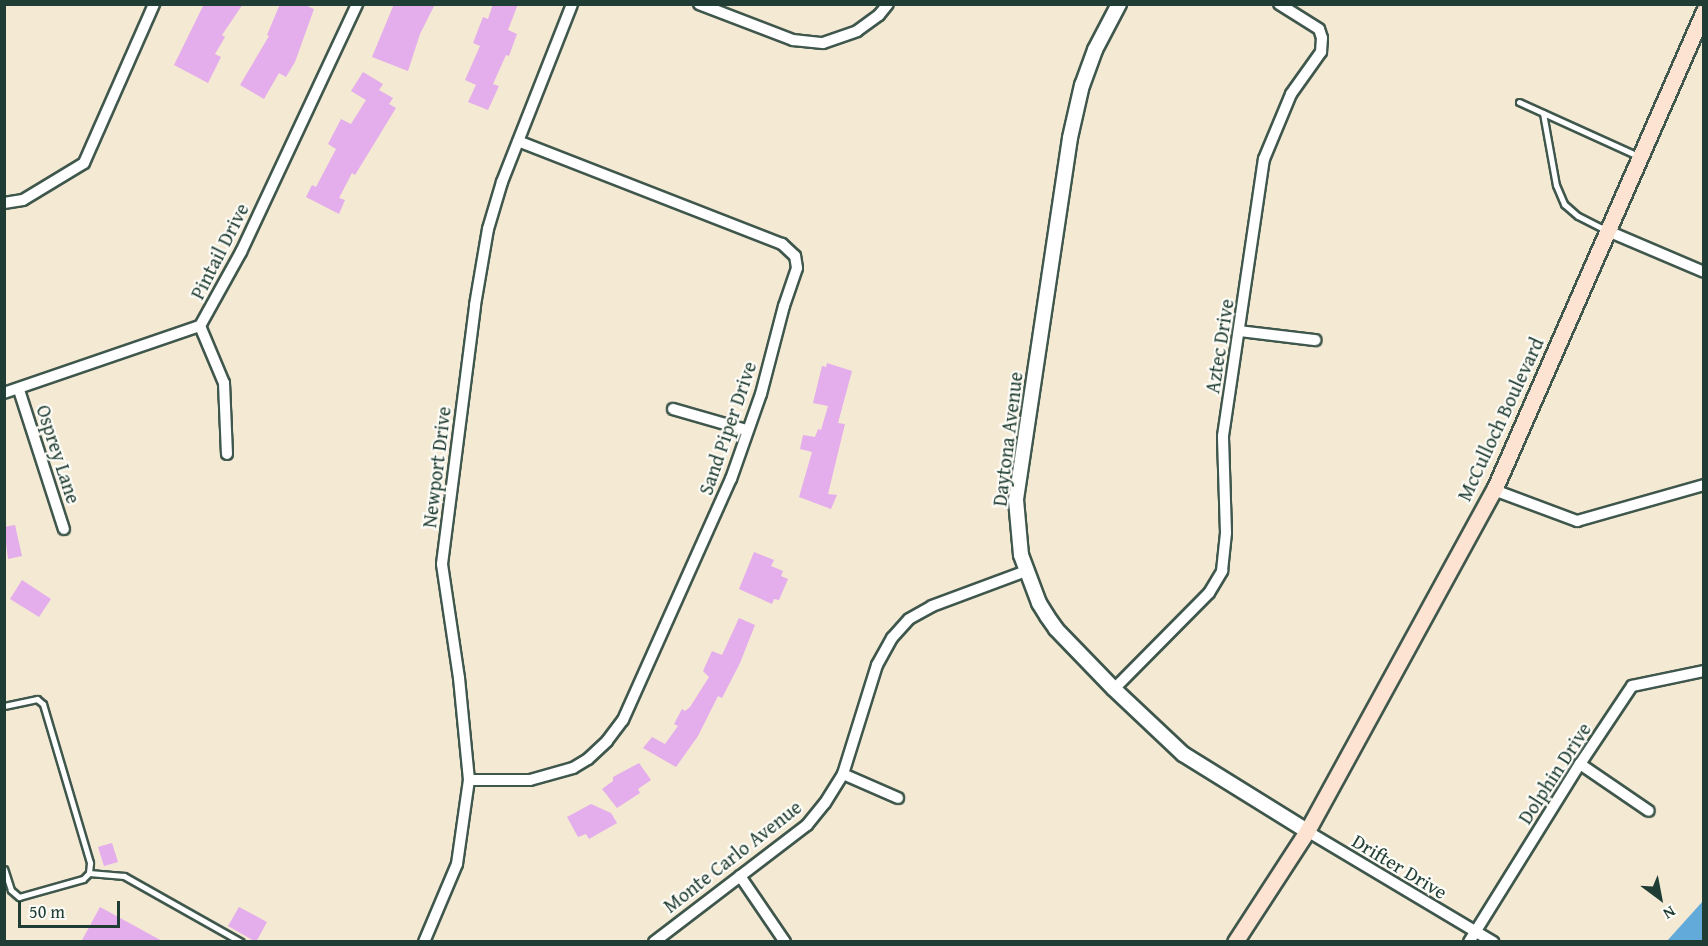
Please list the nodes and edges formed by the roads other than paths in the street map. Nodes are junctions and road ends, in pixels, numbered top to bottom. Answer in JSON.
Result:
{"nodes":[{"id":1,"x":154,"y":4,"type":"edge"},
{"id":2,"x":357,"y":4,"type":"edge"},
{"id":3,"x":572,"y":4,"type":"edge"},
{"id":4,"x":699,"y":4,"type":"edge"},
{"id":5,"x":888,"y":4,"type":"edge"},
{"id":6,"x":1119,"y":4,"type":"edge"},
{"id":7,"x":1279,"y":4,"type":"edge"},
{"id":8,"x":1704,"y":11,"type":"edge"},
{"id":9,"x":1520,"y":102,"type":"dead end"},
{"id":10,"x":1543,"y":113,"type":"junction"},
{"id":11,"x":518,"y":141,"type":"junction"},
{"id":12,"x":1640,"y":157,"type":"junction"},
{"id":13,"x":4,"y":203,"type":"edge"},
{"id":14,"x":1608,"y":231,"type":"junction"},
{"id":15,"x":1704,"y":272,"type":"edge"},
{"id":16,"x":200,"y":326,"type":"junction"},
{"id":17,"x":1239,"y":331,"type":"junction"},
{"id":18,"x":1314,"y":340,"type":"dead end"},
{"id":19,"x":19,"y":390,"type":"junction"},
{"id":20,"x":4,"y":393,"type":"edge"},
{"id":21,"x":673,"y":410,"type":"dead end"},
{"id":22,"x":746,"y":430,"type":"junction"},
{"id":23,"x":227,"y":454,"type":"dead end"},
{"id":24,"x":1704,"y":485,"type":"edge"},
{"id":25,"x":1494,"y":490,"type":"junction"},
{"id":26,"x":64,"y":530,"type":"dead end"},
{"id":27,"x":1026,"y":571,"type":"junction"},
{"id":28,"x":1704,"y":671,"type":"edge"},
{"id":29,"x":1114,"y":689,"type":"junction"},
{"id":30,"x":4,"y":706,"type":"edge"},
{"id":31,"x":1580,"y":764,"type":"junction"},
{"id":32,"x":843,"y":774,"type":"junction"},
{"id":33,"x":469,"y":780,"type":"junction"},
{"id":34,"x":898,"y":798,"type":"dead end"},
{"id":35,"x":1649,"y":811,"type":"dead end"},
{"id":36,"x":1307,"y":831,"type":"junction"},
{"id":37,"x":4,"y":869,"type":"edge"},
{"id":38,"x":88,"y":873,"type":"junction"},
{"id":39,"x":741,"y":876,"type":"junction"},
{"id":40,"x":1472,"y":937,"type":"edge"},
{"id":41,"x":241,"y":942,"type":"edge"},
{"id":42,"x":424,"y":942,"type":"edge"},
{"id":43,"x":654,"y":942,"type":"edge"},
{"id":44,"x":785,"y":942,"type":"edge"},
{"id":45,"x":1235,"y":942,"type":"edge"},
{"id":46,"x":1494,"y":942,"type":"edge"}],
"edges":[{"from":1,"to":13,"type":"street"},
{"from":2,"to":16,"type":"street","name":"Pintail Drive"},
{"from":3,"to":11,"type":"street","name":"Newport Drive"},
{"from":4,"to":5,"type":"street"},
{"from":6,"to":27,"type":"street","name":"Daytona Avenue"},
{"from":7,"to":17,"type":"street","name":"Aztec Drive"},
{"from":8,"to":12,"type":"main road","name":"McCulloch Boulevard"},
{"from":9,"to":10,"type":"lane"},
{"from":10,"to":12,"type":"lane"},
{"from":10,"to":14,"type":"lane"},
{"from":11,"to":22,"type":"street","name":"Sand Piper Drive"},
{"from":11,"to":33,"type":"street","name":"Newport Drive"},
{"from":12,"to":14,"type":"main road","name":"McCulloch Boulevard"},
{"from":14,"to":15,"type":"street"},
{"from":14,"to":25,"type":"main road","name":"McCulloch Boulevard"},
{"from":16,"to":19,"type":"street","name":"Pintail Drive"},
{"from":16,"to":23,"type":"street"},
{"from":17,"to":18,"type":"street"},
{"from":17,"to":29,"type":"street","name":"Aztec Drive"},
{"from":19,"to":20,"type":"street","name":"Pintail Drive"},
{"from":19,"to":26,"type":"street","name":"Osprey Lane"},
{"from":21,"to":22,"type":"street"},
{"from":22,"to":33,"type":"street","name":"Sand Piper Drive"},
{"from":24,"to":25,"type":"street"},
{"from":25,"to":36,"type":"main road","name":"McCulloch Boulevard"},
{"from":27,"to":29,"type":"street","name":"Daytona Avenue"},
{"from":27,"to":32,"type":"street","name":"Monte Carlo Avenue"},
{"from":28,"to":31,"type":"street","name":"Dolphin Drive"},
{"from":29,"to":36,"type":"street","name":"Daytona Avenue"},
{"from":30,"to":38,"type":"lane"},
{"from":31,"to":35,"type":"street"},
{"from":31,"to":40,"type":"street","name":"Dolphin Drive"},
{"from":32,"to":34,"type":"street"},
{"from":32,"to":39,"type":"street","name":"Monte Carlo Avenue"},
{"from":33,"to":42,"type":"street","name":"Newport Drive"},
{"from":36,"to":40,"type":"street","name":"Drifter Drive"},
{"from":36,"to":45,"type":"main road","name":"McCulloch Boulevard"},
{"from":37,"to":38,"type":"lane"},
{"from":38,"to":41,"type":"lane"},
{"from":39,"to":43,"type":"street","name":"Monte Carlo Avenue"},
{"from":39,"to":44,"type":"street"},
{"from":40,"to":46,"type":"street","name":"Drifter Drive"}]}
